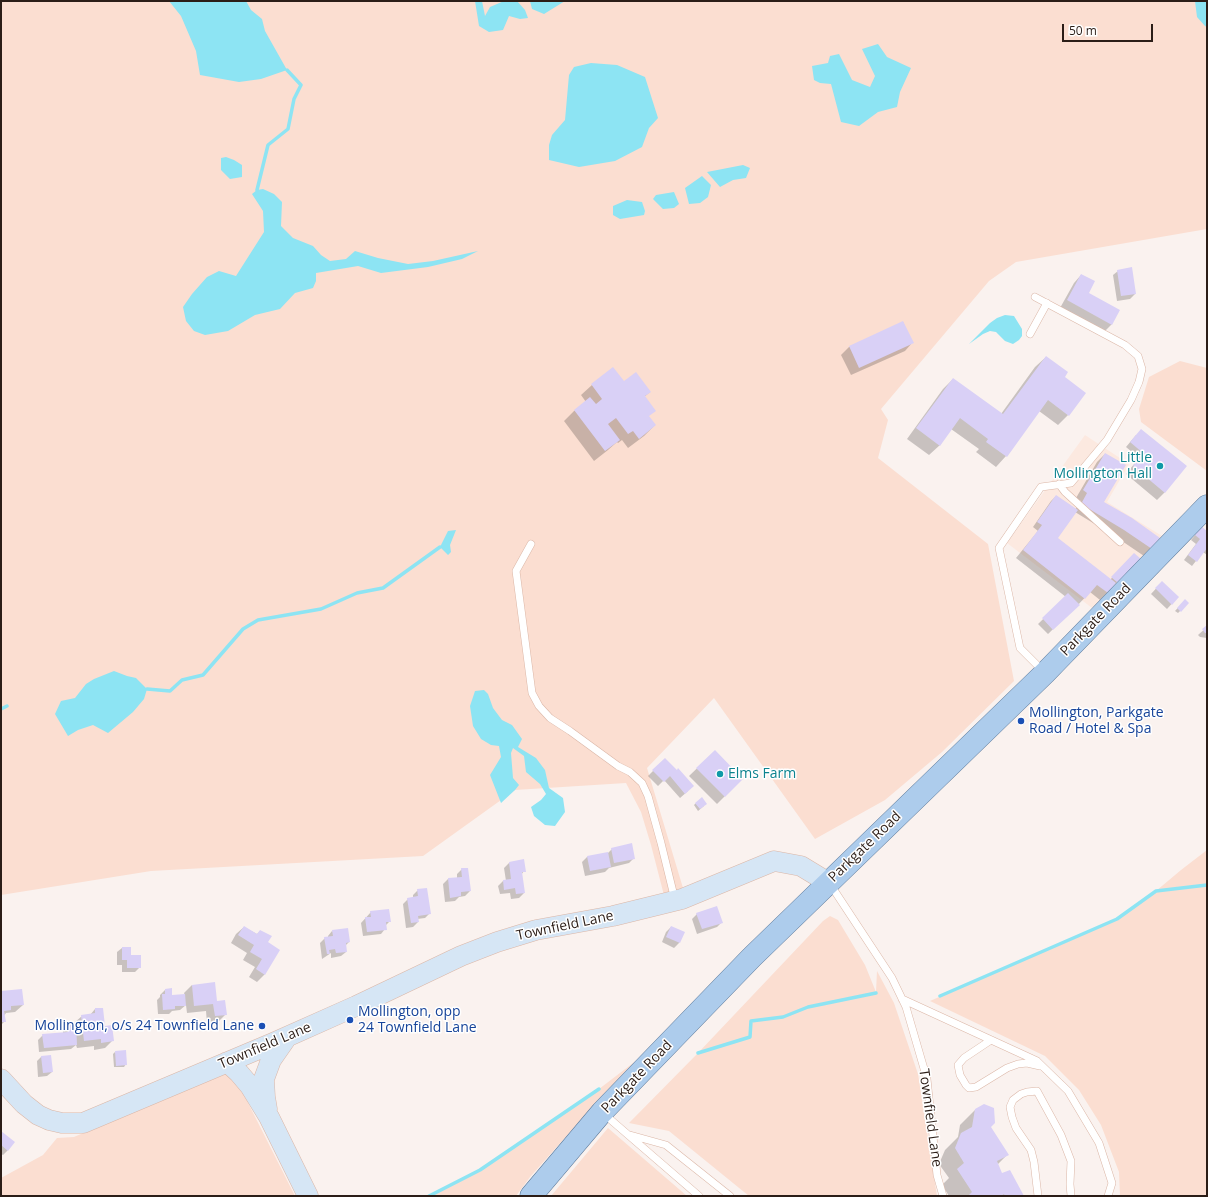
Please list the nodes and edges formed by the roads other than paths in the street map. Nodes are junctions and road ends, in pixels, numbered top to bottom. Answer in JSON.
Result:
{"nodes":[{"id":1,"x":1035,"y":297,"type":"dead end"},
{"id":2,"x":1047,"y":303,"type":"junction"},
{"id":3,"x":1030,"y":334,"type":"dead end"},
{"id":4,"x":1059,"y":484,"type":"junction"},
{"id":5,"x":1207,"y":506,"type":"edge"},
{"id":6,"x":1120,"y":542,"type":"dead end"},
{"id":7,"x":531,"y":544,"type":"dead end"},
{"id":8,"x":1045,"y":673,"type":"junction"},
{"id":9,"x":829,"y":883,"type":"junction"},
{"id":10,"x":675,"y":901,"type":"junction"},
{"id":11,"x":902,"y":999,"type":"junction"},
{"id":12,"x":287,"y":1037,"type":"junction"},
{"id":13,"x":991,"y":1040,"type":"junction"},
{"id":14,"x":227,"y":1062,"type":"junction"},
{"id":15,"x":1042,"y":1066,"type":"junction"},
{"id":16,"x":1,"y":1079,"type":"edge"},
{"id":17,"x":602,"y":1112,"type":"junction"},
{"id":18,"x":269,"y":1117,"type":"junction"},
{"id":19,"x":628,"y":1135,"type":"junction"},
{"id":20,"x":308,"y":1196,"type":"edge"},
{"id":21,"x":531,"y":1196,"type":"edge"},
{"id":22,"x":699,"y":1196,"type":"edge"},
{"id":23,"x":730,"y":1196,"type":"edge"},
{"id":24,"x":943,"y":1196,"type":"edge"},
{"id":25,"x":1038,"y":1196,"type":"edge"},
{"id":26,"x":1071,"y":1196,"type":"edge"},
{"id":27,"x":1108,"y":1196,"type":"edge"}],
"edges":[{"from":1,"to":2,"type":"lane"},
{"from":2,"to":3,"type":"lane"},
{"from":2,"to":4,"type":"lane"},
{"from":4,"to":6,"type":"lane"},
{"from":4,"to":8,"type":"lane"},
{"from":5,"to":8,"type":"main road","name":"Parkgate Road"},
{"from":7,"to":10,"type":"lane"},
{"from":8,"to":9,"type":"main road","name":"Parkgate Road"},
{"from":9,"to":10,"type":"street","name":"Townfield Lane"},
{"from":9,"to":11,"type":"lane","name":"Townfield Lane"},
{"from":9,"to":17,"type":"main road","name":"Parkgate Road"},
{"from":10,"to":12,"type":"street","name":"Townfield Lane"},
{"from":11,"to":13,"type":"lane"},
{"from":11,"to":24,"type":"lane","name":"Townfield Lane"},
{"from":12,"to":14,"type":"street","name":"Townfield Lane"},
{"from":12,"to":18,"type":"street"},
{"from":13,"to":15,"type":"lane"},
{"from":13,"to":15,"type":"lane"},
{"from":14,"to":16,"type":"street","name":"Townfield Lane"},
{"from":14,"to":18,"type":"street"},
{"from":15,"to":27,"type":"lane"},
{"from":17,"to":19,"type":"lane"},
{"from":17,"to":21,"type":"main road","name":"Parkgate Road"},
{"from":18,"to":20,"type":"street"},
{"from":19,"to":22,"type":"lane"},
{"from":19,"to":23,"type":"lane"},
{"from":25,"to":26,"type":"lane"}]}
